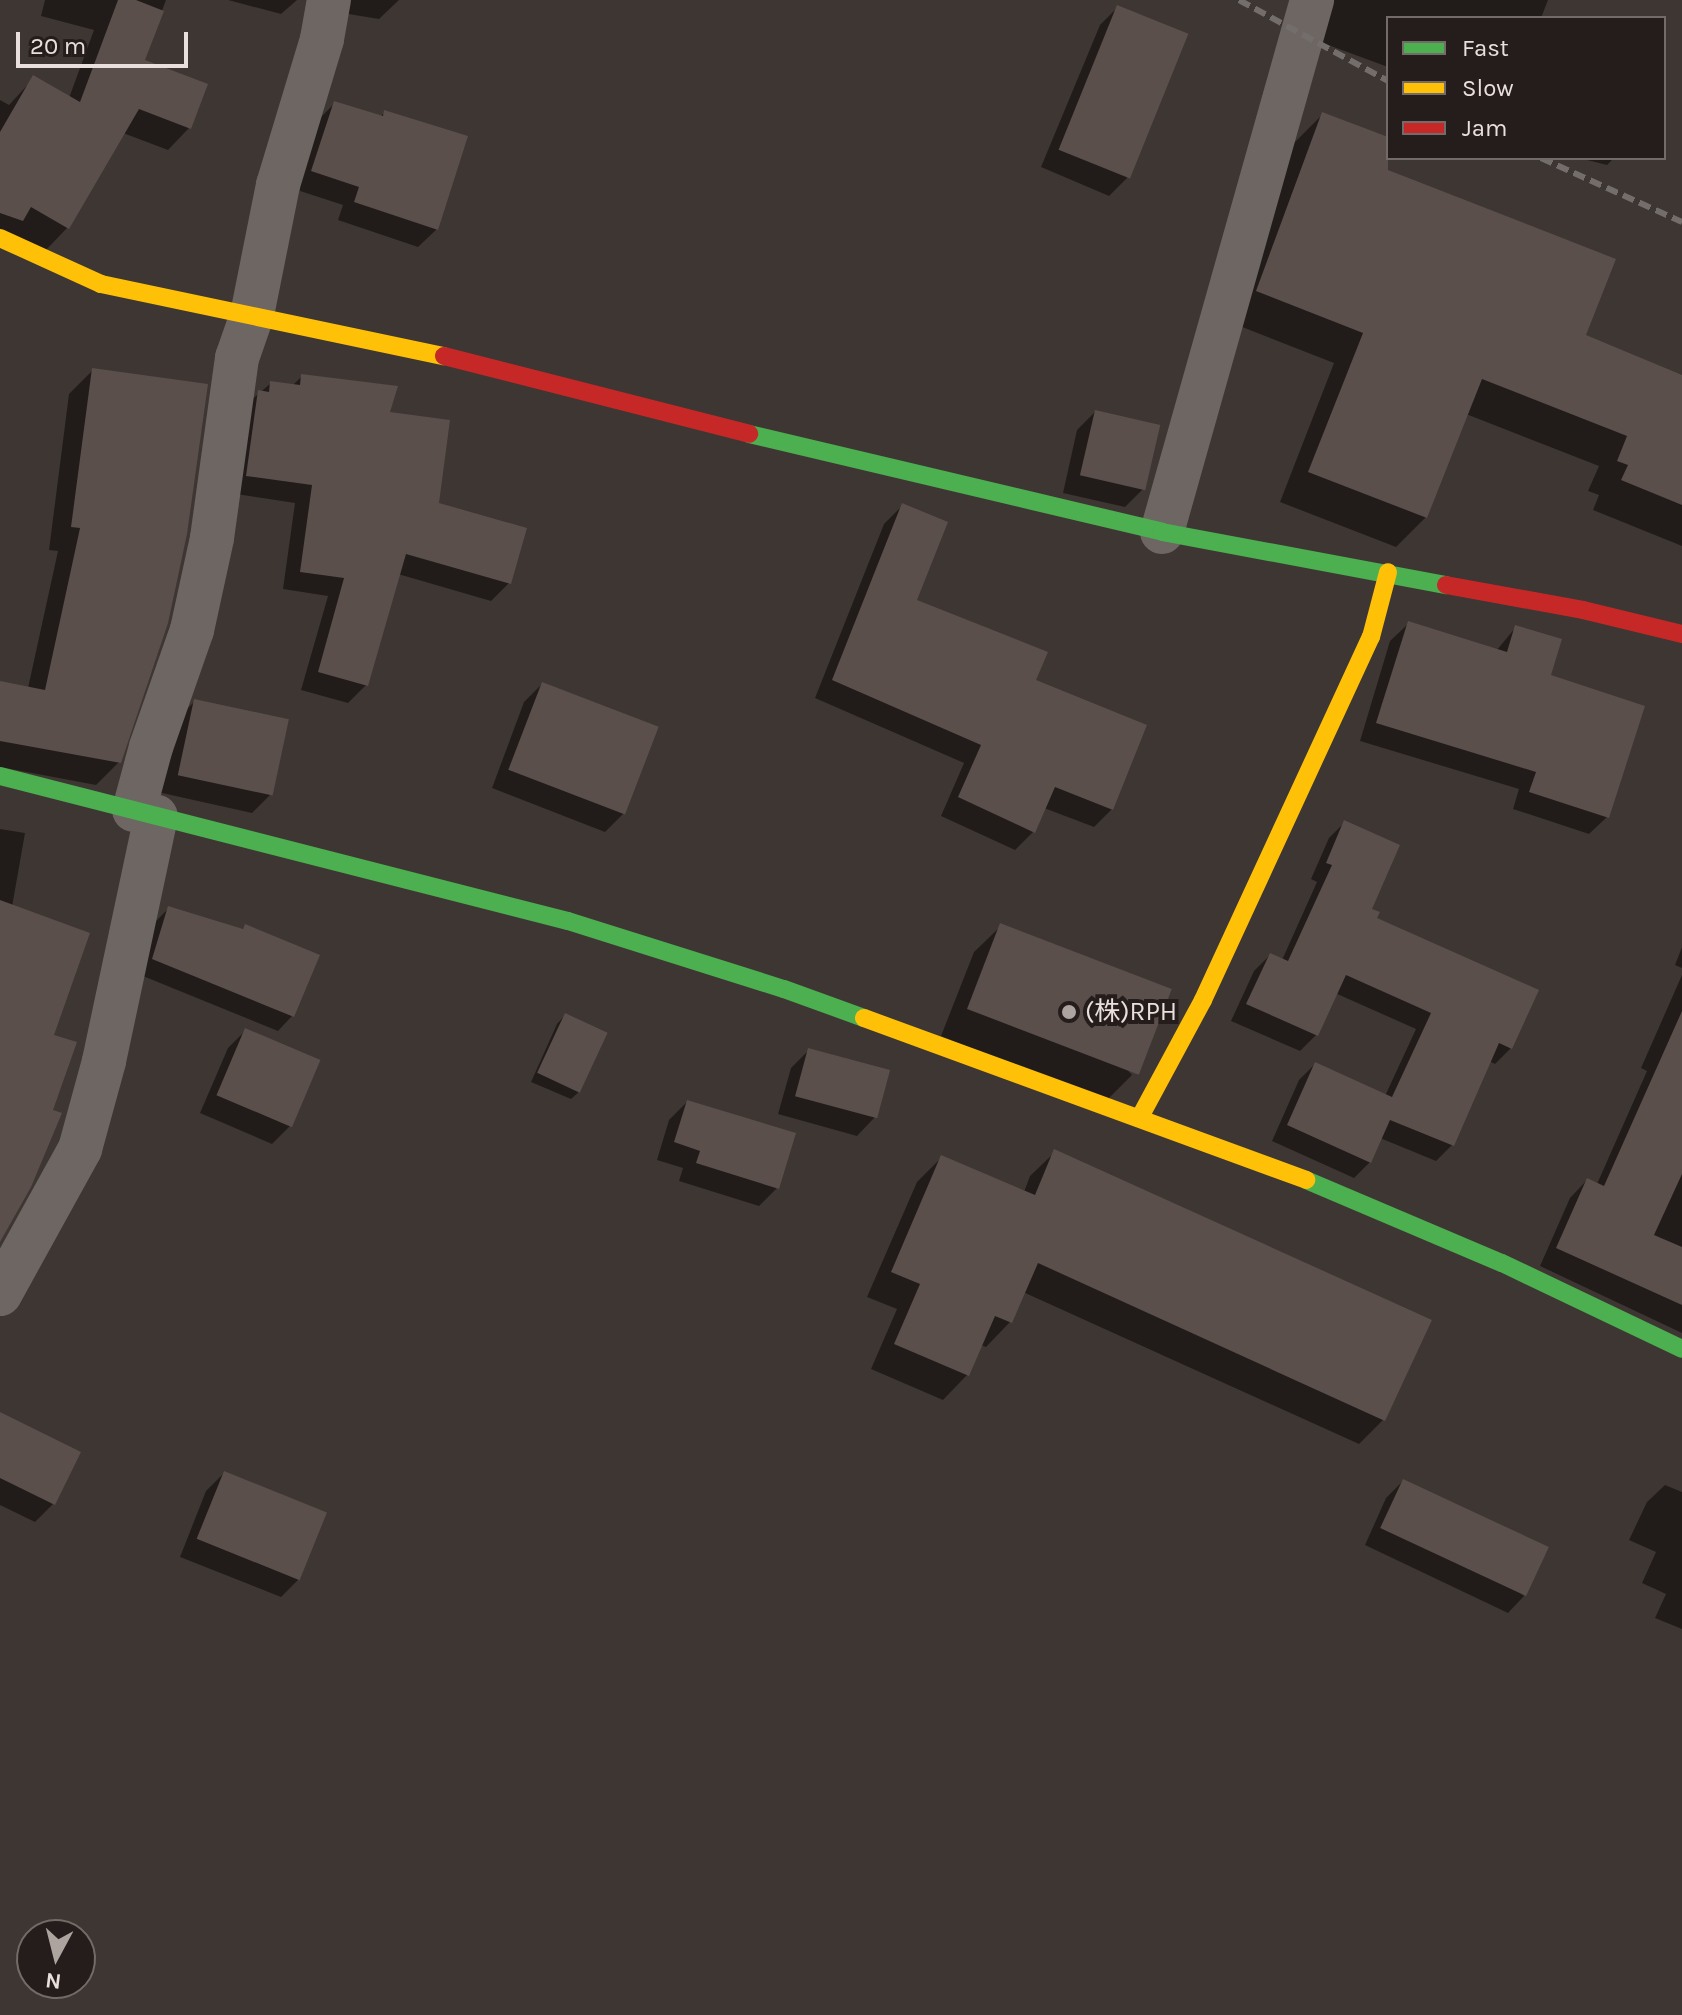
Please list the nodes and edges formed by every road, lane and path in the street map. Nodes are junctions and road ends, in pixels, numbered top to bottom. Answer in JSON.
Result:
{"nodes":[{"id":1,"x":329,"y":0,"type":"edge"},
{"id":2,"x":1312,"y":0,"type":"edge"},
{"id":3,"x":0,"y":238,"type":"edge"},
{"id":4,"x":252,"y":315,"type":"junction"},
{"id":5,"x":1162,"y":532,"type":"junction"},
{"id":6,"x":1388,"y":572,"type":"junction"},
{"id":7,"x":1682,"y":634,"type":"edge"},
{"id":8,"x":0,"y":776,"type":"edge"},
{"id":9,"x":145,"y":813,"type":"junction"},
{"id":10,"x":1140,"y":1117,"type":"junction"},
{"id":11,"x":0,"y":1294,"type":"edge"},
{"id":12,"x":1682,"y":1349,"type":"edge"}],
"edges":[{"from":1,"to":4,"type":"street"},
{"from":2,"to":5,"type":"street"},
{"from":3,"to":4,"type":"street"},
{"from":4,"to":5,"type":"street"},
{"from":4,"to":9,"type":"street"},
{"from":5,"to":6,"type":"street"},
{"from":6,"to":7,"type":"street"},
{"from":6,"to":10,"type":"street"},
{"from":8,"to":9,"type":"street"},
{"from":9,"to":10,"type":"street"},
{"from":9,"to":11,"type":"street"},
{"from":10,"to":12,"type":"street"}]}
